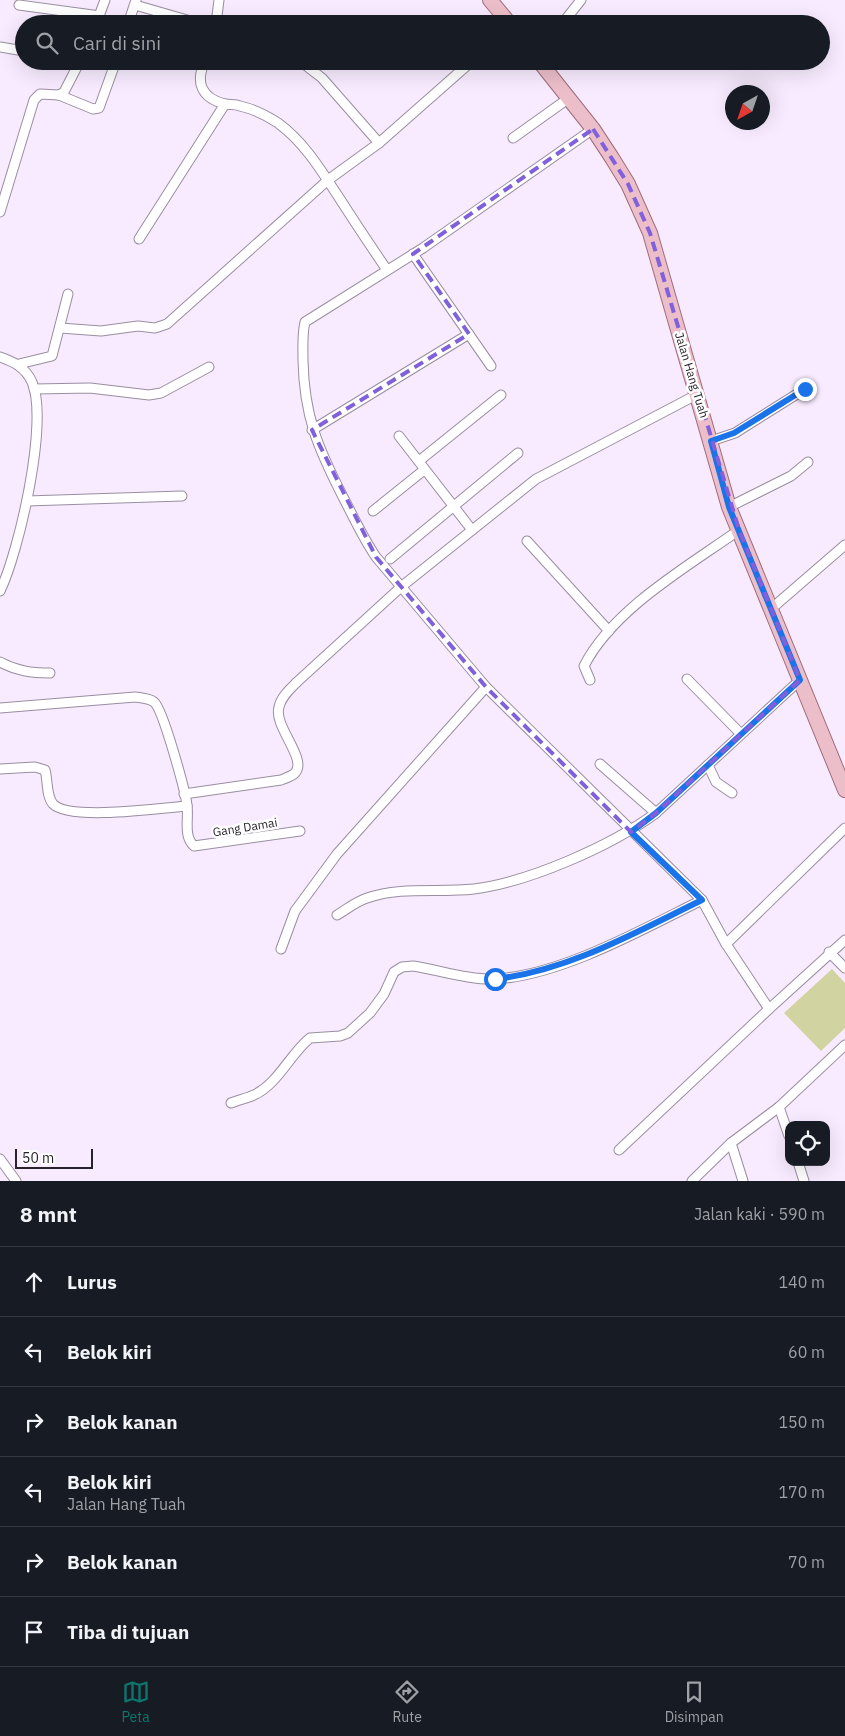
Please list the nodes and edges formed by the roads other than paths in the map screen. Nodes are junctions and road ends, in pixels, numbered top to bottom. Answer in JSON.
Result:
{"nodes":[{"id":1,"x":105,"y":0,"type":"edge"},
{"id":2,"x":219,"y":0,"type":"edge"},
{"id":3,"x":490,"y":0,"type":"edge"},
{"id":4,"x":581,"y":0,"type":"edge"},
{"id":5,"x":135,"y":2,"type":"edge"},
{"id":6,"x":19,"y":5,"type":"dead end"},
{"id":7,"x":72,"y":15,"type":"edge"},
{"id":8,"x":100,"y":15,"type":"edge"},
{"id":9,"x":131,"y":15,"type":"edge"},
{"id":10,"x":174,"y":15,"type":"edge"},
{"id":11,"x":217,"y":15,"type":"edge"},
{"id":12,"x":502,"y":15,"type":"edge"},
{"id":13,"x":569,"y":15,"type":"edge"},
{"id":14,"x":0,"y":46,"type":"edge"},
{"id":15,"x":15,"y":48,"type":"edge"},
{"id":16,"x":76,"y":70,"type":"edge"},
{"id":17,"x":113,"y":70,"type":"edge"},
{"id":18,"x":200,"y":70,"type":"edge"},
{"id":19,"x":312,"y":70,"type":"edge"},
{"id":20,"x":462,"y":70,"type":"edge"},
{"id":21,"x":546,"y":70,"type":"edge"},
{"id":22,"x":59,"y":95,"type":"junction"},
{"id":23,"x":569,"y":98,"type":"junction"},
{"id":24,"x":225,"y":104,"type":"junction"},
{"id":25,"x":593,"y":129,"type":"junction"},
{"id":26,"x":513,"y":138,"type":"dead end"},
{"id":27,"x":379,"y":143,"type":"junction"},
{"id":28,"x":328,"y":180,"type":"junction"},
{"id":29,"x":0,"y":212,"type":"edge"},
{"id":30,"x":139,"y":239,"type":"dead end"},
{"id":31,"x":413,"y":254,"type":"junction"},
{"id":32,"x":386,"y":270,"type":"junction"},
{"id":33,"x":68,"y":294,"type":"dead end"},
{"id":34,"x":60,"y":328,"type":"junction"},
{"id":35,"x":469,"y":334,"type":"junction"},
{"id":36,"x":0,"y":357,"type":"edge"},
{"id":37,"x":19,"y":364,"type":"junction"},
{"id":38,"x":491,"y":366,"type":"dead end"},
{"id":39,"x":209,"y":367,"type":"dead end"},
{"id":40,"x":34,"y":389,"type":"junction"},
{"id":41,"x":805,"y":389,"type":"dead end"},
{"id":42,"x":698,"y":394,"type":"junction"},
{"id":43,"x":501,"y":395,"type":"dead end"},
{"id":44,"x":312,"y":430,"type":"junction"},
{"id":45,"x":399,"y":436,"type":"dead end"},
{"id":46,"x":711,"y":441,"type":"junction"},
{"id":47,"x":518,"y":453,"type":"dead end"},
{"id":48,"x":808,"y":462,"type":"dead end"},
{"id":49,"x":421,"y":466,"type":"junction"},
{"id":50,"x":182,"y":496,"type":"dead end"},
{"id":51,"x":26,"y":500,"type":"junction"},
{"id":52,"x":453,"y":506,"type":"junction"},
{"id":53,"x":729,"y":507,"type":"junction"},
{"id":54,"x":373,"y":511,"type":"dead end"},
{"id":55,"x":472,"y":530,"type":"junction"},
{"id":56,"x":739,"y":530,"type":"junction"},
{"id":57,"x":527,"y":541,"type":"dead end"},
{"id":58,"x":845,"y":545,"type":"edge"},
{"id":59,"x":390,"y":559,"type":"dead end"},
{"id":60,"x":401,"y":587,"type":"junction"},
{"id":61,"x":0,"y":591,"type":"edge"},
{"id":62,"x":771,"y":609,"type":"junction"},
{"id":63,"x":609,"y":631,"type":"junction"},
{"id":64,"x":0,"y":662,"type":"edge"},
{"id":65,"x":50,"y":673,"type":"dead end"},
{"id":66,"x":590,"y":680,"type":"dead end"},
{"id":67,"x":687,"y":680,"type":"dead end"},
{"id":68,"x":800,"y":680,"type":"junction"},
{"id":69,"x":486,"y":687,"type":"junction"},
{"id":70,"x":0,"y":708,"type":"edge"},
{"id":71,"x":741,"y":734,"type":"junction"},
{"id":72,"x":600,"y":764,"type":"dead end"},
{"id":73,"x":708,"y":765,"type":"junction"},
{"id":74,"x":0,"y":769,"type":"edge"},
{"id":75,"x":845,"y":790,"type":"edge"},
{"id":76,"x":732,"y":793,"type":"dead end"},
{"id":77,"x":184,"y":794,"type":"junction"},
{"id":78,"x":187,"y":806,"type":"junction"},
{"id":79,"x":656,"y":813,"type":"junction"},
{"id":80,"x":845,"y":828,"type":"edge"},
{"id":81,"x":300,"y":831,"type":"dead end"},
{"id":82,"x":631,"y":832,"type":"junction"},
{"id":83,"x":702,"y":900,"type":"junction"},
{"id":84,"x":337,"y":915,"type":"dead end"},
{"id":85,"x":845,"y":940,"type":"edge"},
{"id":86,"x":726,"y":944,"type":"junction"},
{"id":87,"x":281,"y":949,"type":"dead end"},
{"id":88,"x":829,"y":952,"type":"junction"},
{"id":89,"x":845,"y":968,"type":"edge"},
{"id":90,"x":769,"y":1009,"type":"junction"},
{"id":91,"x":845,"y":1046,"type":"edge"},
{"id":92,"x":231,"y":1103,"type":"dead end"},
{"id":93,"x":778,"y":1107,"type":"junction"},
{"id":94,"x":785,"y":1125,"type":"edge"},
{"id":95,"x":731,"y":1143,"type":"junction"},
{"id":96,"x":618,"y":1150,"type":"dead end"},
{"id":97,"x":0,"y":1159,"type":"edge"},
{"id":98,"x":799,"y":1166,"type":"edge"},
{"id":99,"x":16,"y":1181,"type":"edge"},
{"id":100,"x":692,"y":1181,"type":"edge"},
{"id":101,"x":743,"y":1181,"type":"edge"},
{"id":102,"x":804,"y":1181,"type":"edge"}],
"edges":[{"from":1,"to":8,"type":"street"},
{"from":2,"to":11,"type":"street"},
{"from":3,"to":12,"type":"main road"},
{"from":4,"to":13,"type":"street"},
{"from":5,"to":9,"type":"street"},
{"from":5,"to":10,"type":"street"},
{"from":6,"to":7,"type":"street"},
{"from":14,"to":15,"type":"street"},
{"from":16,"to":22,"type":"street"},
{"from":17,"to":22,"type":"street"},
{"from":18,"to":24,"type":"street"},
{"from":19,"to":27,"type":"street"},
{"from":20,"to":27,"type":"street"},
{"from":21,"to":23,"type":"main road","name":"Jalan Hang Tuah"},
{"from":22,"to":29,"type":"street"},
{"from":23,"to":25,"type":"main road","name":"Jalan Hang Tuah"},
{"from":23,"to":26,"type":"street"},
{"from":24,"to":28,"type":"street"},
{"from":24,"to":30,"type":"street"},
{"from":25,"to":31,"type":"street"},
{"from":25,"to":42,"type":"main road","name":"Jalan Hang Tuah"},
{"from":27,"to":28,"type":"street"},
{"from":28,"to":32,"type":"street"},
{"from":28,"to":34,"type":"street"},
{"from":31,"to":32,"type":"street"},
{"from":31,"to":35,"type":"street"},
{"from":32,"to":44,"type":"street"},
{"from":33,"to":34,"type":"street"},
{"from":34,"to":37,"type":"street"},
{"from":35,"to":38,"type":"street"},
{"from":35,"to":44,"type":"street"},
{"from":36,"to":37,"type":"street"},
{"from":37,"to":40,"type":"street"},
{"from":39,"to":40,"type":"street"},
{"from":40,"to":51,"type":"street"},
{"from":41,"to":46,"type":"street"},
{"from":42,"to":46,"type":"main road","name":"Jalan Hang Tuah"},
{"from":42,"to":55,"type":"street"},
{"from":43,"to":49,"type":"street"},
{"from":44,"to":60,"type":"street"},
{"from":45,"to":49,"type":"street"},
{"from":46,"to":53,"type":"main road","name":"Jalan Hang Tuah"},
{"from":47,"to":52,"type":"street"},
{"from":48,"to":53,"type":"street"},
{"from":49,"to":52,"type":"street"},
{"from":49,"to":54,"type":"street"},
{"from":50,"to":51,"type":"street"},
{"from":51,"to":61,"type":"street"},
{"from":52,"to":55,"type":"street"},
{"from":52,"to":59,"type":"street"},
{"from":53,"to":56,"type":"main road","name":"Jalan Hang Tuah"},
{"from":55,"to":60,"type":"street"},
{"from":56,"to":62,"type":"main road","name":"Jalan Hang Tuah"},
{"from":56,"to":63,"type":"street"},
{"from":57,"to":63,"type":"street"},
{"from":58,"to":62,"type":"street"},
{"from":60,"to":69,"type":"street"},
{"from":60,"to":77,"type":"street"},
{"from":62,"to":68,"type":"main road","name":"Jalan Hang Tuah"},
{"from":63,"to":66,"type":"street"},
{"from":64,"to":65,"type":"street"},
{"from":67,"to":71,"type":"street"},
{"from":68,"to":71,"type":"street"},
{"from":68,"to":75,"type":"main road","name":"Jalan Hang Tuah"},
{"from":69,"to":82,"type":"street"},
{"from":69,"to":87,"type":"street"},
{"from":70,"to":77,"type":"street"},
{"from":71,"to":73,"type":"street"},
{"from":72,"to":79,"type":"street"},
{"from":73,"to":76,"type":"street"},
{"from":73,"to":79,"type":"street"},
{"from":74,"to":78,"type":"street"},
{"from":77,"to":78,"type":"street"},
{"from":78,"to":81,"type":"street","name":"Gang Damai"},
{"from":79,"to":82,"type":"street"},
{"from":80,"to":86,"type":"street"},
{"from":82,"to":83,"type":"street"},
{"from":82,"to":84,"type":"street"},
{"from":83,"to":86,"type":"street"},
{"from":83,"to":92,"type":"street"},
{"from":85,"to":88,"type":"street"},
{"from":86,"to":90,"type":"street"},
{"from":88,"to":89,"type":"street"},
{"from":88,"to":90,"type":"street"},
{"from":90,"to":96,"type":"street"},
{"from":91,"to":93,"type":"street"},
{"from":93,"to":94,"type":"street"},
{"from":93,"to":95,"type":"street"},
{"from":95,"to":100,"type":"street"},
{"from":95,"to":101,"type":"street"},
{"from":97,"to":99,"type":"street"},
{"from":98,"to":102,"type":"street"}]}
